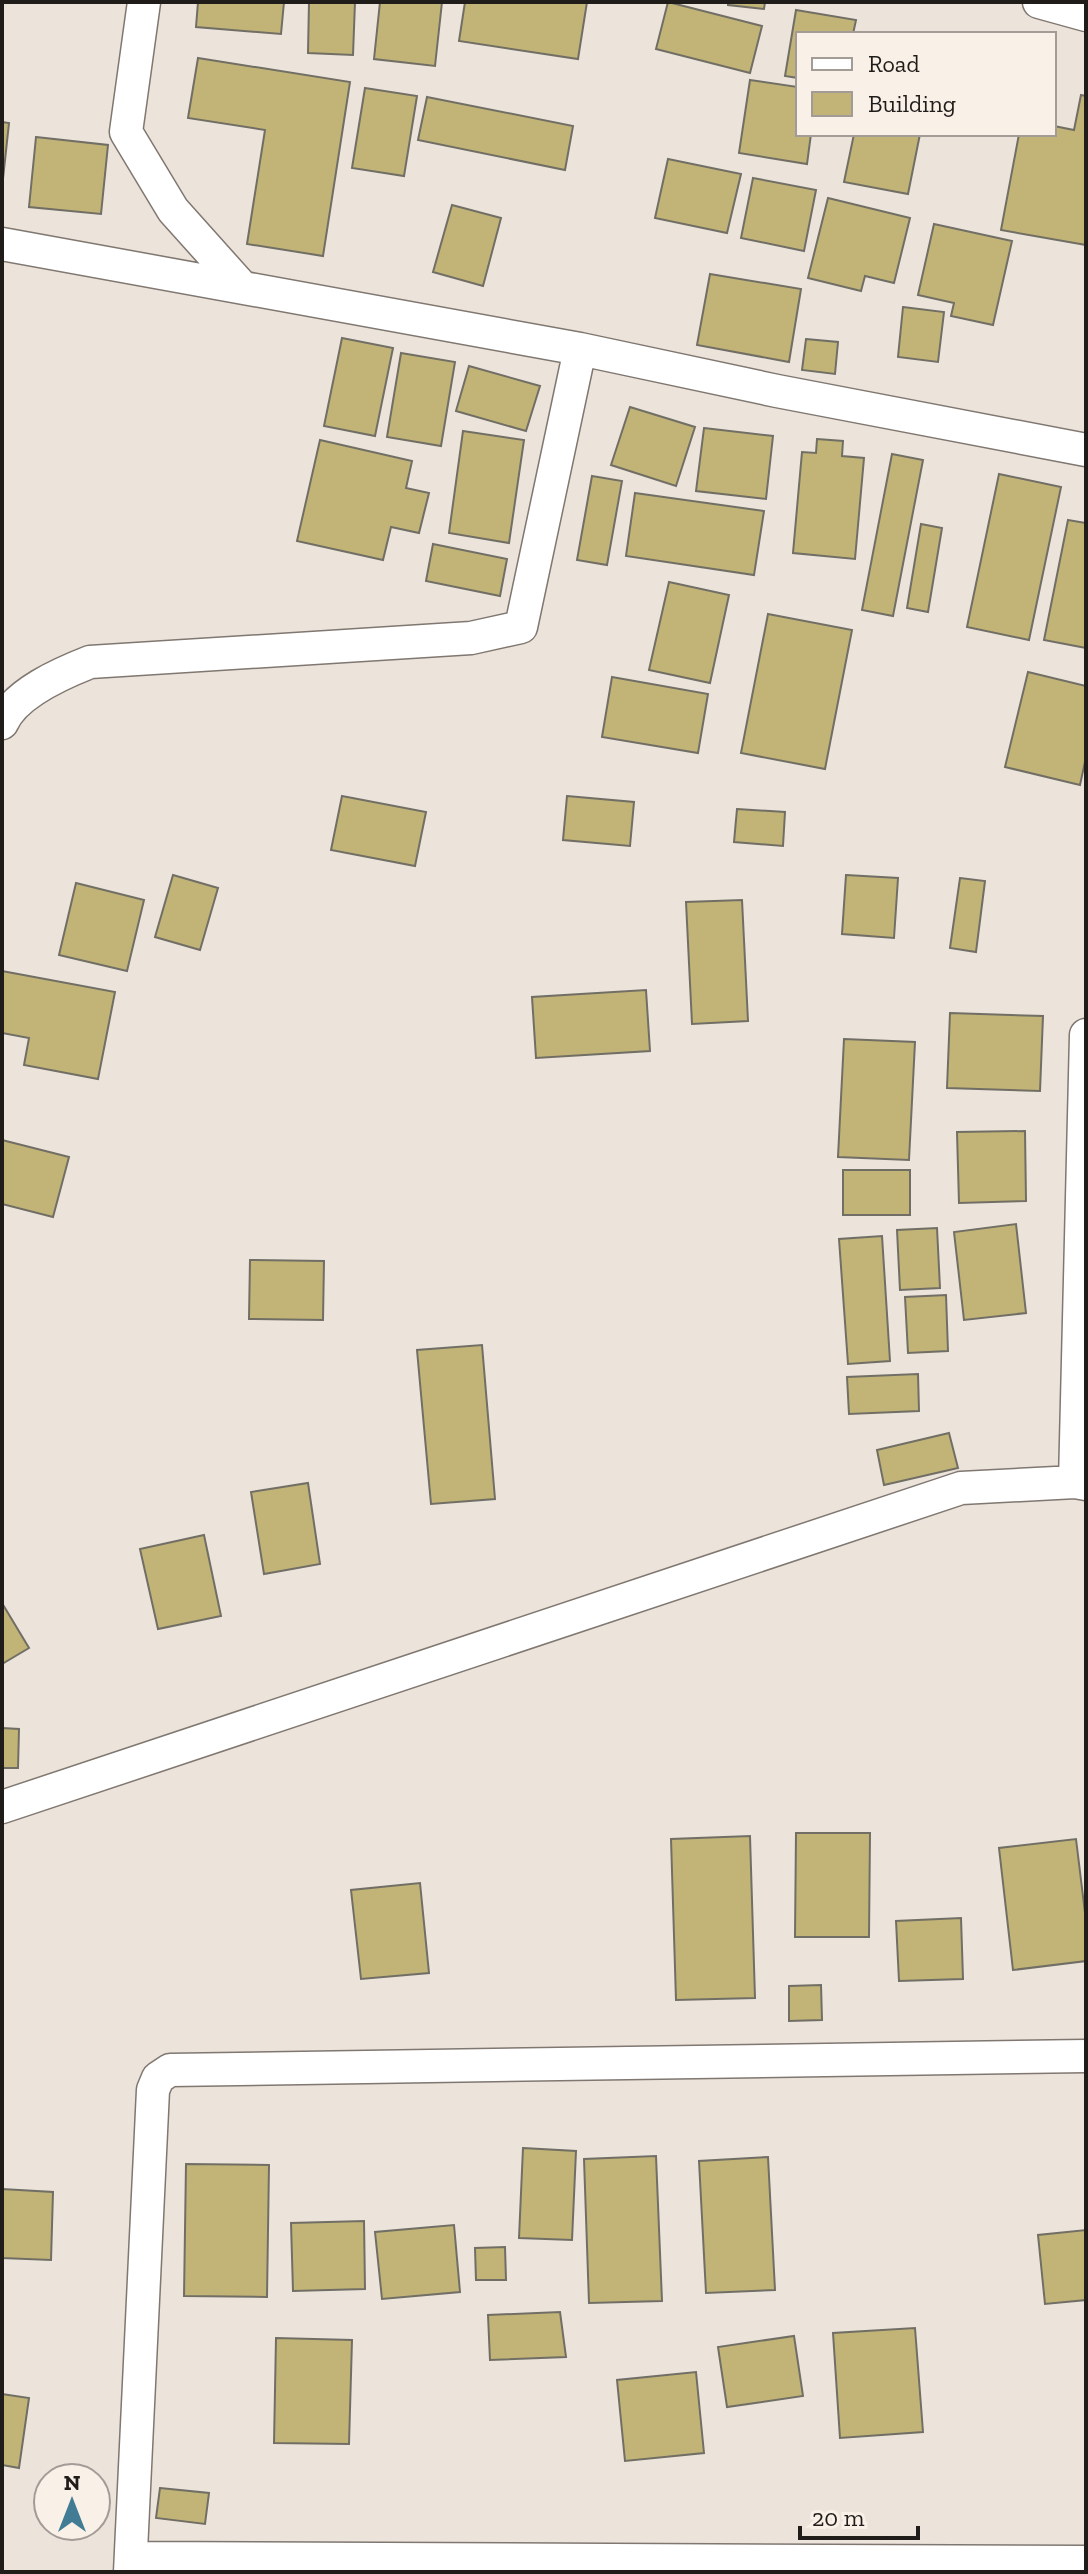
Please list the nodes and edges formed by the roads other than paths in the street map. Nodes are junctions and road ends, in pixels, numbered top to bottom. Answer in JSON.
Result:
{"nodes":[{"id":1,"x":144,"y":2,"type":"edge"},
{"id":2,"x":1039,"y":2,"type":"edge"},
{"id":3,"x":1086,"y":15,"type":"edge"},
{"id":4,"x":2,"y":244,"type":"edge"},
{"id":5,"x":242,"y":287,"type":"junction"},
{"id":6,"x":580,"y":349,"type":"junction"},
{"id":7,"x":1086,"y":450,"type":"edge"},
{"id":8,"x":2,"y":723,"type":"edge"},
{"id":9,"x":1086,"y":1035,"type":"edge"},
{"id":10,"x":1080,"y":1483,"type":"edge"},
{"id":11,"x":2,"y":1807,"type":"edge"},
{"id":12,"x":1086,"y":2056,"type":"edge"},
{"id":13,"x":1086,"y":2562,"type":"edge"},
{"id":14,"x":131,"y":2565,"type":"edge"},
{"id":15,"x":804,"y":2566,"type":"edge"}],
"edges":[{"from":1,"to":5,"type":"street"},
{"from":2,"to":3,"type":"street"},
{"from":4,"to":5,"type":"street"},
{"from":5,"to":6,"type":"street"},
{"from":6,"to":7,"type":"street"},
{"from":6,"to":8,"type":"street"},
{"from":9,"to":10,"type":"street"},
{"from":10,"to":11,"type":"street"},
{"from":12,"to":14,"type":"street"},
{"from":13,"to":15,"type":"street"},
{"from":14,"to":15,"type":"street"}]}
